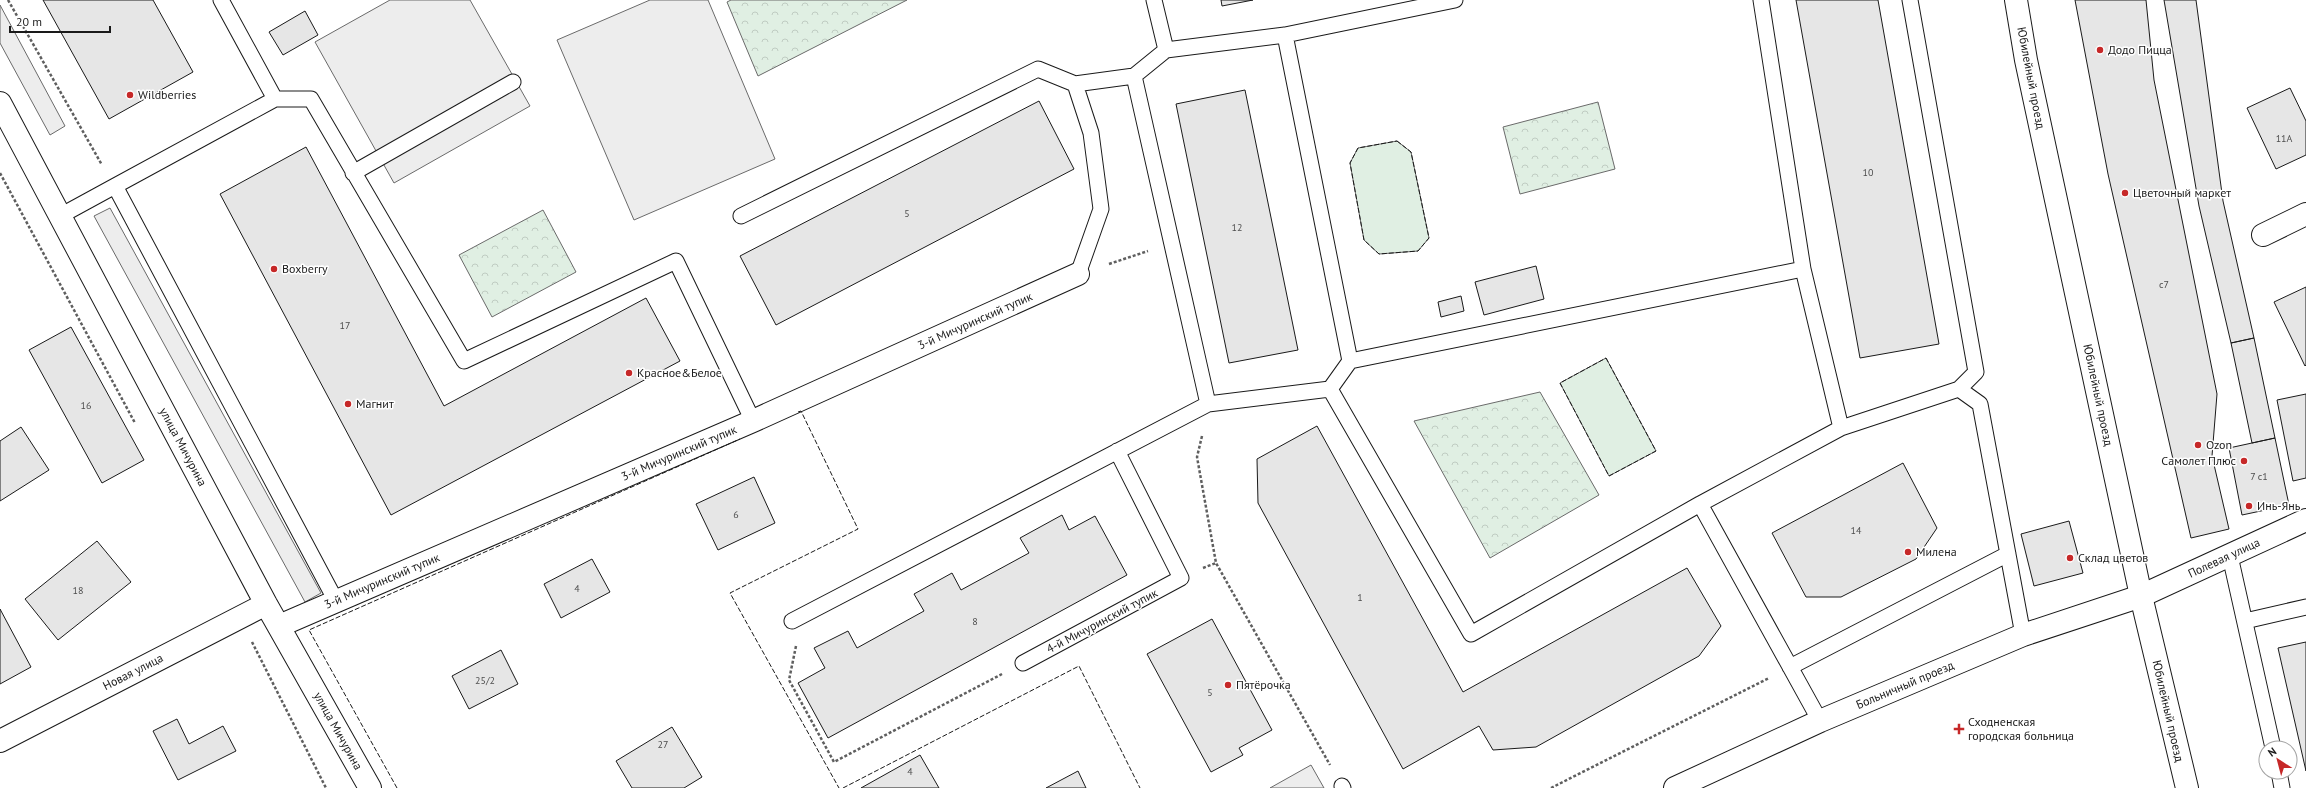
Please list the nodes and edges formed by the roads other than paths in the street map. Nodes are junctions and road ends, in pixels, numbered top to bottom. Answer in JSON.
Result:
{"nodes":[{"id":1,"x":221,"y":0,"type":"edge"},
{"id":2,"x":1154,"y":0,"type":"edge"},
{"id":3,"x":1455,"y":0,"type":"edge"},
{"id":4,"x":1761,"y":0,"type":"edge"},
{"id":5,"x":1910,"y":0,"type":"edge"},
{"id":6,"x":2016,"y":0,"type":"edge"},
{"id":7,"x":1285,"y":35,"type":"junction"},
{"id":8,"x":1166,"y":50,"type":"junction"},
{"id":9,"x":1134,"y":76,"type":"junction"},
{"id":10,"x":513,"y":82,"type":"dead end"},
{"id":11,"x":1075,"y":84,"type":"junction"},
{"id":12,"x":275,"y":99,"type":"junction"},
{"id":13,"x":0,"y":103,"type":"edge"},
{"id":14,"x":353,"y":172,"type":"junction"},
{"id":15,"x":115,"y":186,"type":"junction"},
{"id":16,"x":2306,"y":214,"type":"edge"},
{"id":17,"x":60,"y":216,"type":"junction"},
{"id":18,"x":741,"y":216,"type":"dead end"},
{"id":19,"x":2263,"y":235,"type":"dead end"},
{"id":20,"x":1803,"y":269,"type":"junction"},
{"id":21,"x":1078,"y":274,"type":"joint"},
{"id":22,"x":1350,"y":361,"type":"junction"},
{"id":23,"x":1330,"y":389,"type":"junction"},
{"id":24,"x":1959,"y":389,"type":"junction"},
{"id":25,"x":1208,"y":404,"type":"junction"},
{"id":26,"x":753,"y":421,"type":"junction"},
{"id":27,"x":1841,"y":428,"type":"junction"},
{"id":28,"x":1117,"y":451,"type":"junction"},
{"id":29,"x":1700,"y":504,"type":"junction"},
{"id":30,"x":2306,"y":520,"type":"edge"},
{"id":31,"x":2008,"y":554,"type":"junction"},
{"id":32,"x":2230,"y":556,"type":"junction"},
{"id":33,"x":2141,"y":596,"type":"junction"},
{"id":34,"x":336,"y":601,"type":"junction"},
{"id":35,"x":266,"y":604,"type":"junction"},
{"id":36,"x":2306,"y":607,"type":"edge"},
{"id":37,"x":797,"y":618,"type":"road end"},
{"id":38,"x":2244,"y":621,"type":"junction"},
{"id":39,"x":279,"y":626,"type":"junction"},
{"id":40,"x":2023,"y":635,"type":"junction"},
{"id":41,"x":1023,"y":663,"type":"road end"},
{"id":42,"x":1790,"y":667,"type":"junction"},
{"id":43,"x":1820,"y":721,"type":"junction"},
{"id":44,"x":2271,"y":740,"type":"edge"},
{"id":45,"x":0,"y":741,"type":"edge"},
{"id":46,"x":370,"y":788,"type":"edge"},
{"id":47,"x":1674,"y":788,"type":"edge"},
{"id":48,"x":2187,"y":788,"type":"edge"}],
"edges":[{"from":1,"to":12,"type":"lane"},
{"from":2,"to":8,"type":"lane"},
{"from":3,"to":7,"type":"lane"},
{"from":4,"to":20,"type":"lane"},
{"from":5,"to":24,"type":"lane"},
{"from":6,"to":33,"type":"street","name":"Юбилейный проезд"},
{"from":7,"to":8,"type":"lane"},
{"from":7,"to":22,"type":"lane"},
{"from":8,"to":9,"type":"lane"},
{"from":9,"to":11,"type":"lane"},
{"from":9,"to":25,"type":"lane"},
{"from":10,"to":14,"type":"lane"},
{"from":11,"to":18,"type":"lane"},
{"from":11,"to":21,"type":"lane"},
{"from":12,"to":14,"type":"lane"},
{"from":12,"to":15,"type":"lane"},
{"from":13,"to":17,"type":"street","name":"улица Мичурина"},
{"from":14,"to":26,"type":"lane"},
{"from":15,"to":17,"type":"lane"},
{"from":15,"to":34,"type":"lane"},
{"from":16,"to":19,"type":"street"},
{"from":17,"to":35,"type":"street","name":"улица Мичурина"},
{"from":20,"to":22,"type":"lane"},
{"from":20,"to":27,"type":"lane"},
{"from":21,"to":26,"type":"street","name":"3-й Мичуринский тупик"},
{"from":22,"to":23,"type":"lane"},
{"from":23,"to":25,"type":"lane"},
{"from":23,"to":29,"type":"lane"},
{"from":24,"to":27,"type":"lane"},
{"from":24,"to":31,"type":"lane"},
{"from":25,"to":28,"type":"lane"},
{"from":26,"to":34,"type":"street","name":"3-й Мичуринский тупик"},
{"from":27,"to":29,"type":"lane"},
{"from":28,"to":37,"type":"lane"},
{"from":28,"to":41,"type":"lane","name":"4-й Мичуринский тупик"},
{"from":29,"to":42,"type":"lane"},
{"from":30,"to":32,"type":"street","name":"Полевая улица"},
{"from":31,"to":40,"type":"lane"},
{"from":31,"to":42,"type":"lane"},
{"from":32,"to":33,"type":"street","name":"Полевая улица"},
{"from":32,"to":38,"type":"lane"},
{"from":33,"to":40,"type":"street","name":"Больничный проезд"},
{"from":33,"to":48,"type":"street","name":"Юбилейный проезд"},
{"from":34,"to":39,"type":"street","name":"3-й Мичуринский тупик"},
{"from":35,"to":39,"type":"street","name":"улица Мичурина"},
{"from":35,"to":45,"type":"street","name":"Новая улица"},
{"from":36,"to":38,"type":"lane"},
{"from":38,"to":44,"type":"lane"},
{"from":39,"to":46,"type":"street","name":"улица Мичурина"},
{"from":40,"to":43,"type":"street","name":"Больничный проезд"},
{"from":42,"to":43,"type":"lane"},
{"from":43,"to":47,"type":"street","name":"Больничный проезд"}]}
